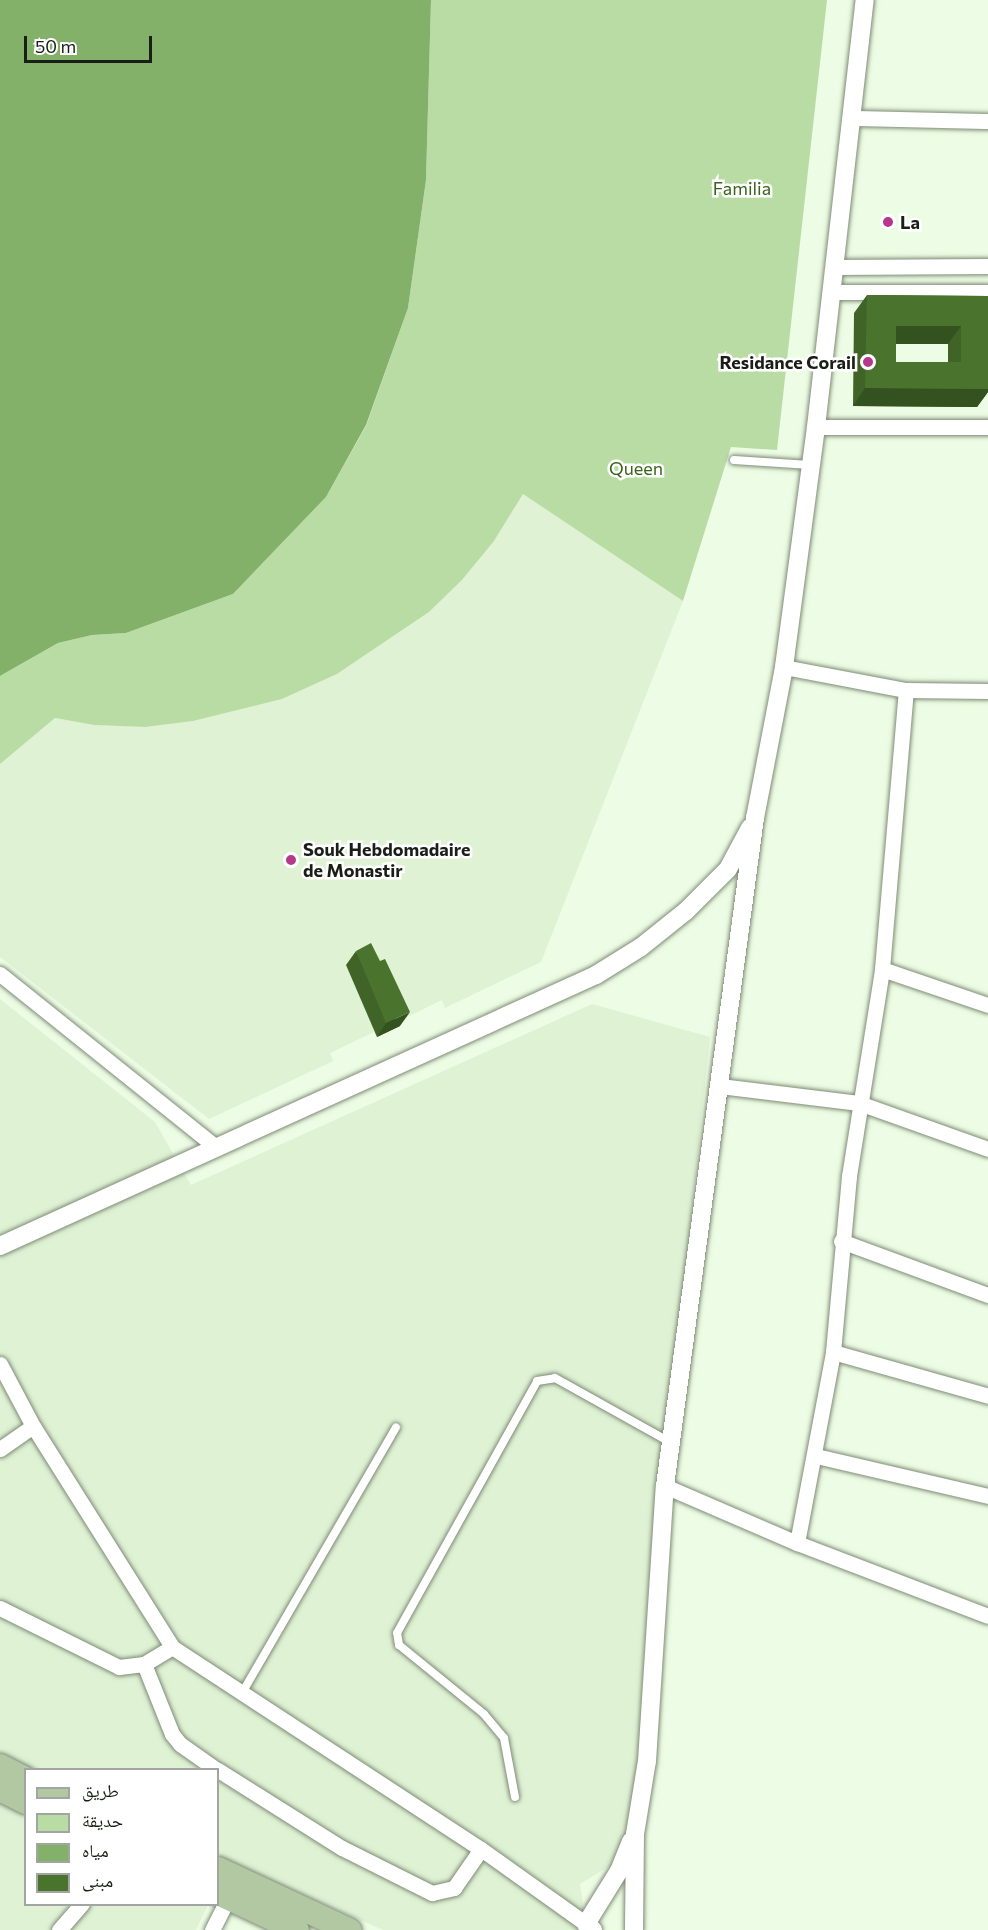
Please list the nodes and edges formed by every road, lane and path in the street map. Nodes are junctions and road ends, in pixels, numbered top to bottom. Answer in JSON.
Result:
{"nodes":[{"id":1,"x":865,"y":0,"type":"edge"},
{"id":2,"x":852,"y":118,"type":"junction"},
{"id":3,"x":988,"y":121,"type":"edge"},
{"id":4,"x":988,"y":266,"type":"edge"},
{"id":5,"x":834,"y":267,"type":"junction"},
{"id":6,"x":832,"y":292,"type":"junction"},
{"id":7,"x":988,"y":292,"type":"edge"},
{"id":8,"x":816,"y":427,"type":"junction"},
{"id":9,"x":988,"y":427,"type":"edge"},
{"id":10,"x":734,"y":460,"type":"dead end"},
{"id":11,"x":811,"y":465,"type":"junction"},
{"id":12,"x":784,"y":667,"type":"junction"},
{"id":13,"x":906,"y":690,"type":"junction"},
{"id":14,"x":988,"y":691,"type":"edge"},
{"id":15,"x":755,"y":818,"type":"junction"},
{"id":16,"x":882,"y":969,"type":"junction"},
{"id":17,"x":0,"y":974,"type":"edge"},
{"id":18,"x":988,"y":1005,"type":"edge"},
{"id":19,"x":720,"y":1086,"type":"junction"},
{"id":20,"x":860,"y":1103,"type":"junction"},
{"id":21,"x":217,"y":1148,"type":"junction"},
{"id":22,"x":988,"y":1149,"type":"edge"},
{"id":23,"x":841,"y":1241,"type":"junction"},
{"id":24,"x":0,"y":1246,"type":"edge"},
{"id":25,"x":988,"y":1295,"type":"edge"},
{"id":26,"x":833,"y":1352,"type":"junction"},
{"id":27,"x":0,"y":1364,"type":"edge"},
{"id":28,"x":988,"y":1396,"type":"edge"},
{"id":29,"x":33,"y":1426,"type":"junction"},
{"id":30,"x":396,"y":1427,"type":"dead end"},
{"id":31,"x":671,"y":1443,"type":"junction"},
{"id":32,"x":0,"y":1449,"type":"edge"},
{"id":33,"x":816,"y":1456,"type":"junction"},
{"id":34,"x":665,"y":1486,"type":"junction"},
{"id":35,"x":988,"y":1496,"type":"edge"},
{"id":36,"x":797,"y":1543,"type":"junction"},
{"id":37,"x":0,"y":1608,"type":"edge"},
{"id":38,"x":988,"y":1616,"type":"edge"},
{"id":39,"x":172,"y":1647,"type":"junction"},
{"id":40,"x":144,"y":1664,"type":"junction"},
{"id":41,"x":241,"y":1695,"type":"junction"},
{"id":42,"x":0,"y":1766,"type":"edge"},
{"id":43,"x":214,"y":1768,"type":"edge"},
{"id":44,"x":219,"y":1771,"type":"edge"},
{"id":45,"x":24,"y":1778,"type":"edge"},
{"id":46,"x":0,"y":1789,"type":"edge"},
{"id":47,"x":515,"y":1797,"type":"dead end"},
{"id":48,"x":24,"y":1801,"type":"edge"},
{"id":49,"x":635,"y":1834,"type":"junction"},
{"id":50,"x":481,"y":1850,"type":"junction"},
{"id":51,"x":219,"y":1869,"type":"edge"},
{"id":52,"x":223,"y":1895,"type":"edge"},
{"id":53,"x":81,"y":1906,"type":"edge"},
{"id":54,"x":590,"y":1927,"type":"edge"},
{"id":55,"x":59,"y":1930,"type":"edge"},
{"id":56,"x":212,"y":1930,"type":"edge"},
{"id":57,"x":297,"y":1930,"type":"edge"},
{"id":58,"x":349,"y":1930,"type":"edge"},
{"id":59,"x":634,"y":1930,"type":"edge"}],
"edges":[{"from":1,"to":2,"type":"street"},
{"from":2,"to":3,"type":"street"},
{"from":2,"to":5,"type":"street"},
{"from":4,"to":5,"type":"street"},
{"from":5,"to":6,"type":"street"},
{"from":6,"to":7,"type":"street"},
{"from":6,"to":8,"type":"street"},
{"from":8,"to":9,"type":"street"},
{"from":8,"to":11,"type":"street"},
{"from":10,"to":11,"type":"lane"},
{"from":11,"to":12,"type":"street"},
{"from":12,"to":13,"type":"street"},
{"from":12,"to":15,"type":"street"},
{"from":13,"to":14,"type":"street"},
{"from":13,"to":16,"type":"street"},
{"from":15,"to":19,"type":"street"},
{"from":15,"to":21,"type":"street"},
{"from":16,"to":18,"type":"street"},
{"from":16,"to":20,"type":"street"},
{"from":17,"to":21,"type":"street"},
{"from":19,"to":20,"type":"street"},
{"from":19,"to":31,"type":"street"},
{"from":20,"to":22,"type":"street"},
{"from":20,"to":23,"type":"street"},
{"from":21,"to":24,"type":"street"},
{"from":23,"to":25,"type":"street"},
{"from":23,"to":26,"type":"street"},
{"from":26,"to":28,"type":"street"},
{"from":26,"to":33,"type":"street"},
{"from":27,"to":29,"type":"street"},
{"from":29,"to":32,"type":"street"},
{"from":29,"to":39,"type":"street"},
{"from":30,"to":41,"type":"lane"},
{"from":31,"to":34,"type":"street"},
{"from":31,"to":47,"type":"lane"},
{"from":33,"to":35,"type":"street"},
{"from":33,"to":36,"type":"street"},
{"from":34,"to":36,"type":"street"},
{"from":34,"to":49,"type":"street"},
{"from":36,"to":38,"type":"street"},
{"from":37,"to":40,"type":"street"},
{"from":39,"to":40,"type":"street"},
{"from":39,"to":41,"type":"street"},
{"from":40,"to":43,"type":"street"},
{"from":41,"to":50,"type":"street"},
{"from":42,"to":45,"type":"main road"},
{"from":44,"to":50,"type":"street"},
{"from":46,"to":48,"type":"main road"},
{"from":49,"to":54,"type":"street"},
{"from":49,"to":59,"type":"street"},
{"from":50,"to":54,"type":"street"},
{"from":51,"to":58,"type":"main road"},
{"from":52,"to":56,"type":"street"},
{"from":52,"to":57,"type":"main road"},
{"from":53,"to":55,"type":"street"}]}
